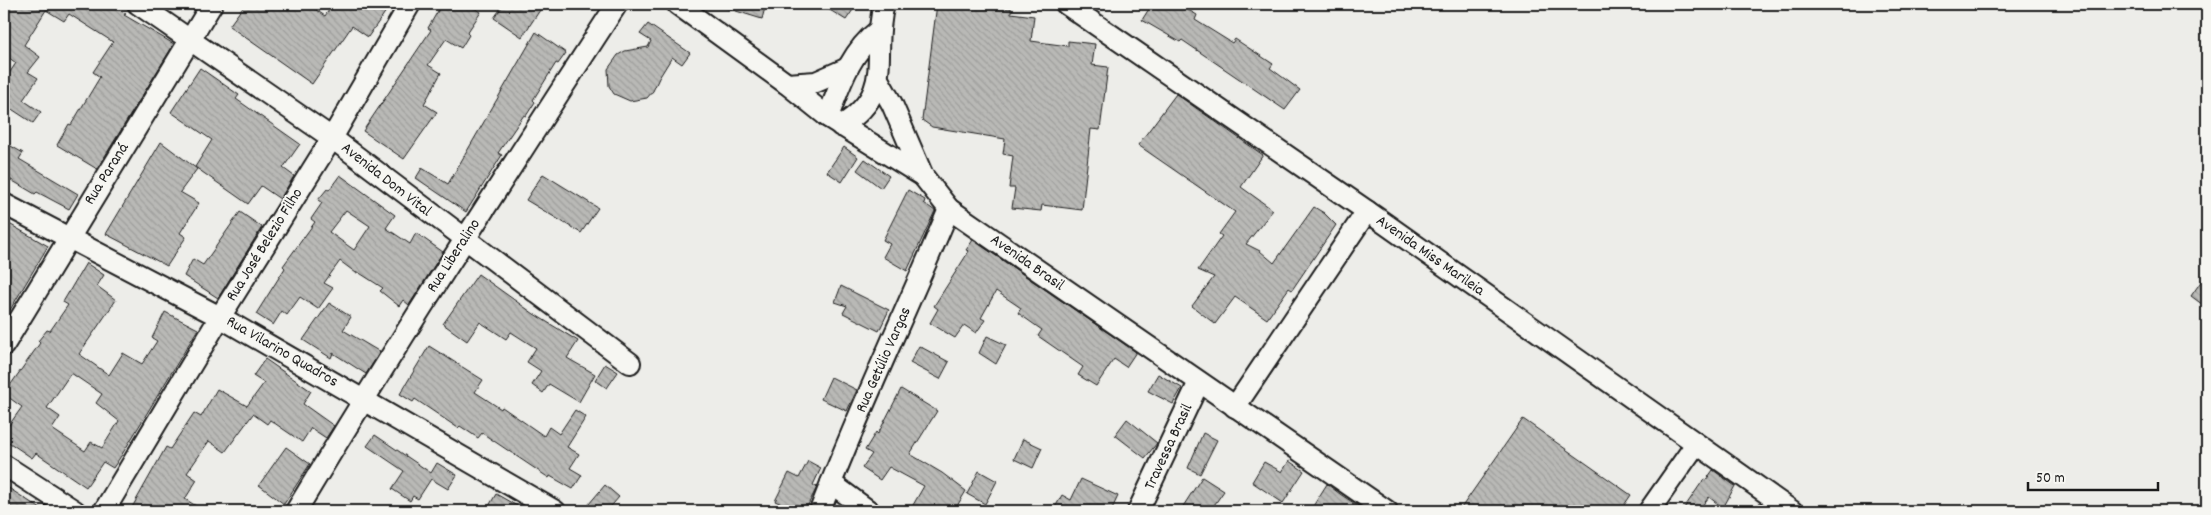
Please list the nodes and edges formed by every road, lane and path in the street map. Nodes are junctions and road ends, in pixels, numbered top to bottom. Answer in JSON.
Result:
{"nodes":[{"id":1,"x":138,"y":4,"type":"edge"},
{"id":2,"x":212,"y":4,"type":"edge"},
{"id":3,"x":410,"y":4,"type":"edge"},
{"id":4,"x":618,"y":4,"type":"edge"},
{"id":5,"x":676,"y":4,"type":"edge"},
{"id":6,"x":884,"y":4,"type":"edge"},
{"id":7,"x":1066,"y":4,"type":"edge"},
{"id":8,"x":878,"y":30,"type":"junction"},
{"id":9,"x":189,"y":41,"type":"junction"},
{"id":10,"x":848,"y":68,"type":"junction"},
{"id":11,"x":878,"y":81,"type":"junction"},
{"id":12,"x":787,"y":84,"type":"junction"},
{"id":13,"x":834,"y":122,"type":"junction"},
{"id":14,"x":332,"y":138,"type":"junction"},
{"id":15,"x":923,"y":176,"type":"junction"},
{"id":16,"x":4,"y":204,"type":"edge"},
{"id":17,"x":949,"y":209,"type":"junction"},
{"id":18,"x":1367,"y":211,"type":"junction"},
{"id":19,"x":68,"y":238,"type":"junction"},
{"id":20,"x":464,"y":240,"type":"junction"},
{"id":21,"x":220,"y":317,"type":"junction"},
{"id":22,"x":4,"y":345,"type":"edge"},
{"id":23,"x":630,"y":363,"type":"dead end"},
{"id":24,"x":1199,"y":382,"type":"junction"},
{"id":25,"x":363,"y":398,"type":"junction"},
{"id":26,"x":1235,"y":408,"type":"junction"},
{"id":27,"x":1696,"y":444,"type":"junction"},
{"id":28,"x":4,"y":465,"type":"edge"},
{"id":29,"x":831,"y":483,"type":"junction"},
{"id":30,"x":75,"y":511,"type":"edge"},
{"id":31,"x":104,"y":511,"type":"edge"},
{"id":32,"x":296,"y":511,"type":"edge"},
{"id":33,"x":555,"y":511,"type":"edge"},
{"id":34,"x":820,"y":511,"type":"edge"},
{"id":35,"x":869,"y":511,"type":"edge"},
{"id":36,"x":1138,"y":511,"type":"edge"},
{"id":37,"x":1387,"y":511,"type":"edge"},
{"id":38,"x":1649,"y":511,"type":"edge"},
{"id":39,"x":1792,"y":511,"type":"edge"}],
"edges":[{"from":1,"to":9,"type":"street","name":"Avenida Dom Vital"},
{"from":2,"to":9,"type":"street","name":"Rua Paraná"},
{"from":3,"to":14,"type":"street","name":"Rua José Belezio Filho"},
{"from":4,"to":20,"type":"street","name":"Rua Liberalino"},
{"from":5,"to":12,"type":"street","name":"Avenida Brasil"},
{"from":6,"to":8,"type":"street"},
{"from":7,"to":18,"type":"street","name":"Avenida Miss Marileia"},
{"from":8,"to":10,"type":"street"},
{"from":8,"to":11,"type":"street"},
{"from":9,"to":14,"type":"street","name":"Avenida Dom Vital"},
{"from":9,"to":19,"type":"street","name":"Rua Paraná"},
{"from":10,"to":12,"type":"street"},
{"from":10,"to":13,"type":"street"},
{"from":11,"to":13,"type":"street"},
{"from":11,"to":15,"type":"street"},
{"from":12,"to":13,"type":"street","name":"Avenida Brasil"},
{"from":13,"to":15,"type":"street","name":"Avenida Brasil"},
{"from":14,"to":20,"type":"street","name":"Avenida Dom Vital"},
{"from":14,"to":21,"type":"street","name":"Rua José Belezio Filho"},
{"from":15,"to":17,"type":"street","name":"Avenida Brasil"},
{"from":16,"to":19,"type":"street","name":"Rua Vilarino Quadros"},
{"from":17,"to":24,"type":"street","name":"Avenida Brasil"},
{"from":17,"to":29,"type":"street","name":"Rua Getúlio Vargas"},
{"from":18,"to":26,"type":"street"},
{"from":18,"to":27,"type":"street","name":"Avenida Miss Marileia"},
{"from":19,"to":21,"type":"street","name":"Rua Vilarino Quadros"},
{"from":19,"to":22,"type":"street","name":"Rua Paraná"},
{"from":20,"to":23,"type":"street","name":"Avenida Dom Vital"},
{"from":20,"to":25,"type":"street","name":"Rua Liberalino"},
{"from":21,"to":25,"type":"street","name":"Rua Vilarino Quadros"},
{"from":21,"to":31,"type":"street","name":"Rua José Belezio Filho"},
{"from":24,"to":26,"type":"street","name":"Avenida Brasil"},
{"from":24,"to":36,"type":"street","name":"Travessa Brasil"},
{"from":25,"to":32,"type":"street","name":"Rua Liberalino"},
{"from":25,"to":33,"type":"street","name":"Rua Vilarino Quadros"},
{"from":26,"to":37,"type":"street","name":"Avenida Brasil"},
{"from":27,"to":38,"type":"street"},
{"from":27,"to":39,"type":"street","name":"Avenida Miss Marileia"},
{"from":28,"to":30,"type":"street"},
{"from":29,"to":34,"type":"street","name":"Rua Getúlio Vargas"},
{"from":29,"to":35,"type":"street"}]}
